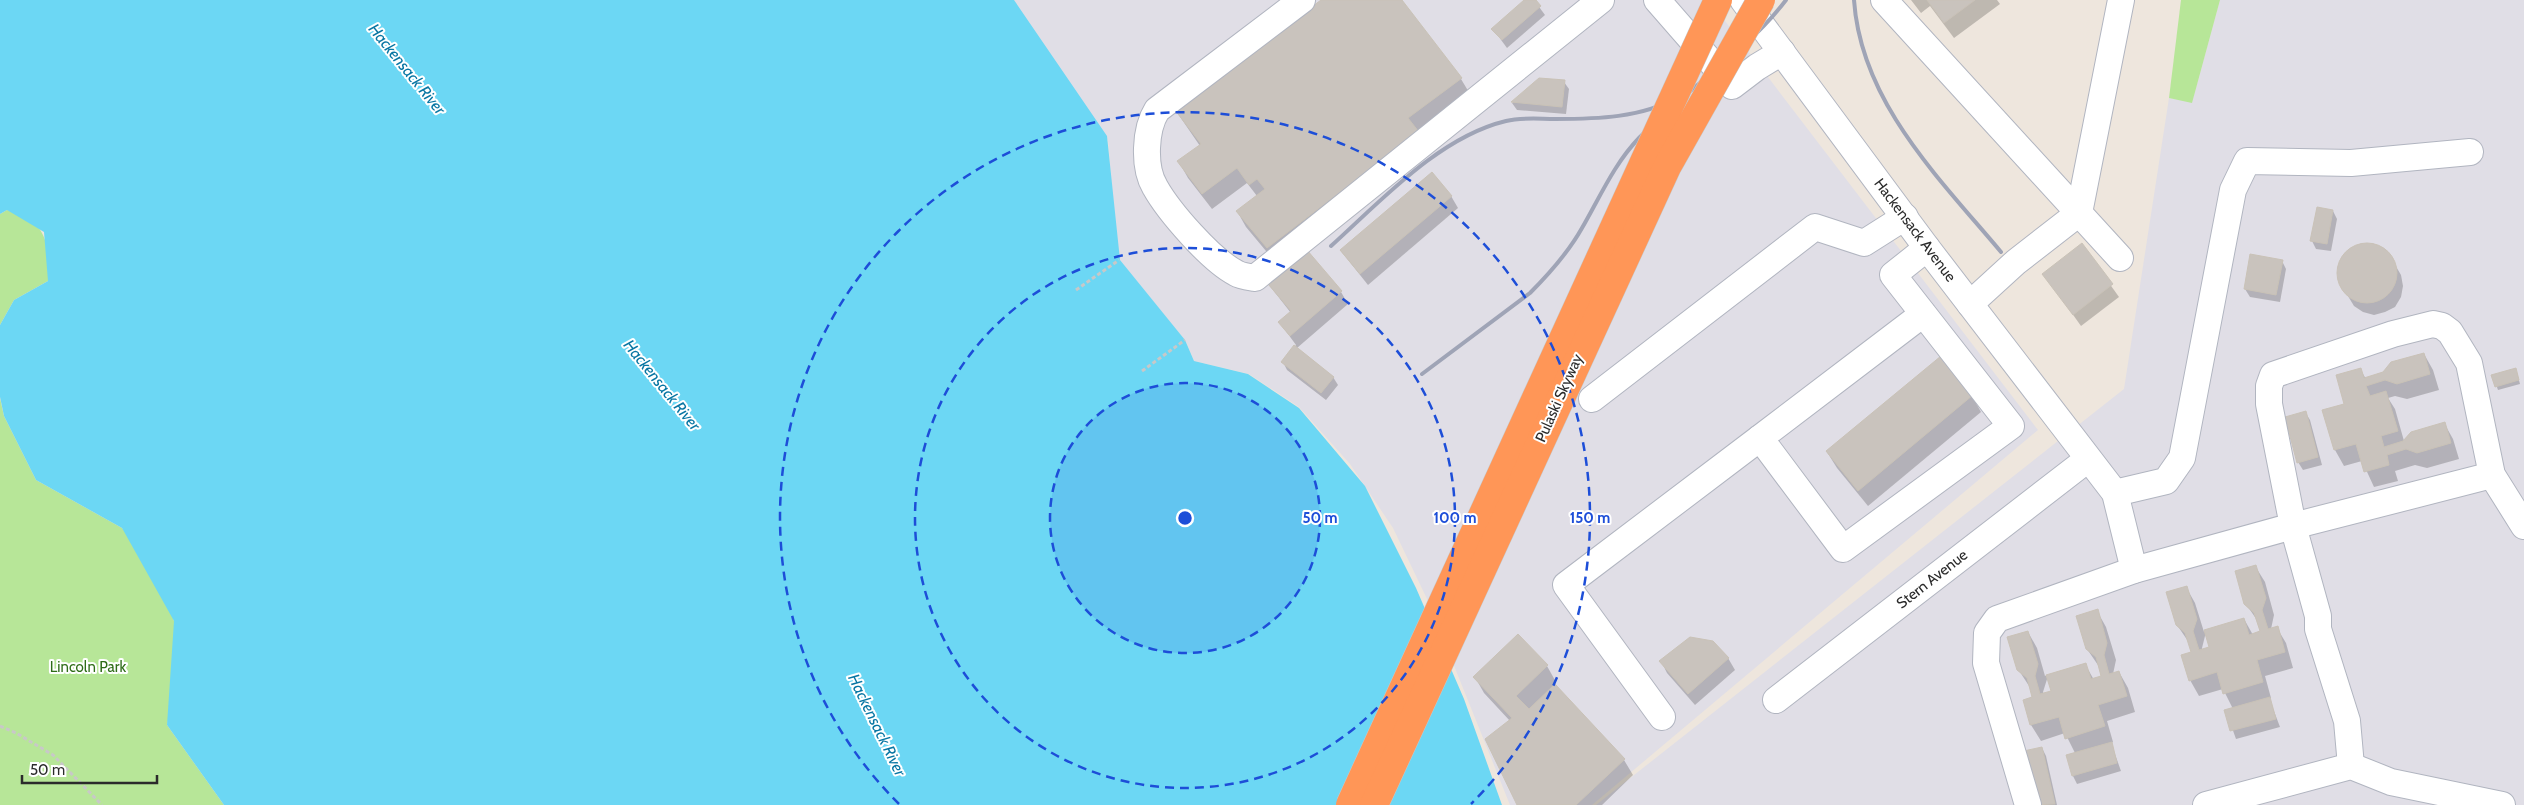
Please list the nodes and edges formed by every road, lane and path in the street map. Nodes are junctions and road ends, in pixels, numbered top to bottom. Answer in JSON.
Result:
{"nodes":[{"id":1,"x":1302,"y":0,"type":"edge"},
{"id":2,"x":1657,"y":0,"type":"edge"},
{"id":3,"x":1720,"y":0,"type":"edge"},
{"id":4,"x":1743,"y":0,"type":"edge"},
{"id":5,"x":1753,"y":0,"type":"edge"},
{"id":6,"x":1761,"y":0,"type":"edge"},
{"id":7,"x":1884,"y":0,"type":"edge"},
{"id":8,"x":2121,"y":0,"type":"edge"},
{"id":9,"x":1597,"y":1,"type":"edge"},
{"id":10,"x":1737,"y":42,"type":"junction"},
{"id":11,"x":1782,"y":52,"type":"junction"},
{"id":12,"x":2470,"y":152,"type":"dead end"},
{"id":13,"x":2079,"y":213,"type":"junction"},
{"id":14,"x":1904,"y":217,"type":"junction"},
{"id":15,"x":1927,"y":248,"type":"junction"},
{"id":16,"x":2120,"y":258,"type":"dead end"},
{"id":17,"x":1120,"y":260,"type":"dead end"},
{"id":18,"x":1076,"y":290,"type":"dead end"},
{"id":19,"x":1970,"y":304,"type":"junction"},
{"id":20,"x":1923,"y":314,"type":"junction"},
{"id":21,"x":1185,"y":340,"type":"dead end"},
{"id":22,"x":1142,"y":370,"type":"dead end"},
{"id":23,"x":1592,"y":399,"type":"dead end"},
{"id":24,"x":1760,"y":438,"type":"junction"},
{"id":25,"x":2088,"y":459,"type":"junction"},
{"id":26,"x":2492,"y":475,"type":"junction"},
{"id":27,"x":2115,"y":493,"type":"junction"},
{"id":28,"x":2293,"y":526,"type":"junction"},
{"id":29,"x":2524,"y":526,"type":"edge"},
{"id":30,"x":2134,"y":570,"type":"junction"},
{"id":31,"x":1776,"y":700,"type":"dead end"},
{"id":32,"x":1662,"y":717,"type":"dead end"},
{"id":33,"x":0,"y":726,"type":"edge"},
{"id":34,"x":2351,"y":766,"type":"junction"},
{"id":35,"x":102,"y":805,"type":"edge"},
{"id":36,"x":1350,"y":805,"type":"edge"},
{"id":37,"x":1374,"y":805,"type":"edge"},
{"id":38,"x":2028,"y":805,"type":"edge"},
{"id":39,"x":2206,"y":805,"type":"edge"},
{"id":40,"x":2502,"y":805,"type":"edge"}],
"edges":[{"from":1,"to":9,"type":"street"},
{"from":2,"to":11,"type":"street"},
{"from":3,"to":36,"type":"highway","name":"Pulaski Skyway","bridge":true},
{"from":4,"to":11,"type":"street","name":"Hackensack Avenue"},
{"from":5,"to":10,"type":"highway","bridge":true},
{"from":6,"to":10,"type":"highway","name":"Pulaski Skyway","bridge":true},
{"from":7,"to":13,"type":"street"},
{"from":8,"to":13,"type":"street"},
{"from":10,"to":37,"type":"highway","name":"Pulaski Skyway","bridge":true},
{"from":11,"to":14,"type":"street","name":"Hackensack Avenue"},
{"from":12,"to":27,"type":"street"},
{"from":13,"to":16,"type":"street"},
{"from":13,"to":19,"type":"street"},
{"from":14,"to":15,"type":"street","name":"Hackensack Avenue"},
{"from":14,"to":23,"type":"street"},
{"from":15,"to":19,"type":"street","name":"Hackensack Avenue"},
{"from":15,"to":20,"type":"street"},
{"from":17,"to":18,"type":"path"},
{"from":19,"to":25,"type":"street","name":"Hackensack Avenue"},
{"from":20,"to":24,"type":"street"},
{"from":20,"to":24,"type":"street"},
{"from":21,"to":22,"type":"path"},
{"from":24,"to":32,"type":"street"},
{"from":25,"to":27,"type":"street","name":"Hackensack Avenue"},
{"from":25,"to":31,"type":"street","name":"Stern Avenue"},
{"from":26,"to":28,"type":"street"},
{"from":26,"to":28,"type":"street"},
{"from":26,"to":29,"type":"street"},
{"from":27,"to":30,"type":"street"},
{"from":28,"to":30,"type":"street"},
{"from":28,"to":34,"type":"street"},
{"from":30,"to":38,"type":"street"},
{"from":33,"to":35,"type":"path"},
{"from":34,"to":39,"type":"street"},
{"from":34,"to":40,"type":"street"}]}
